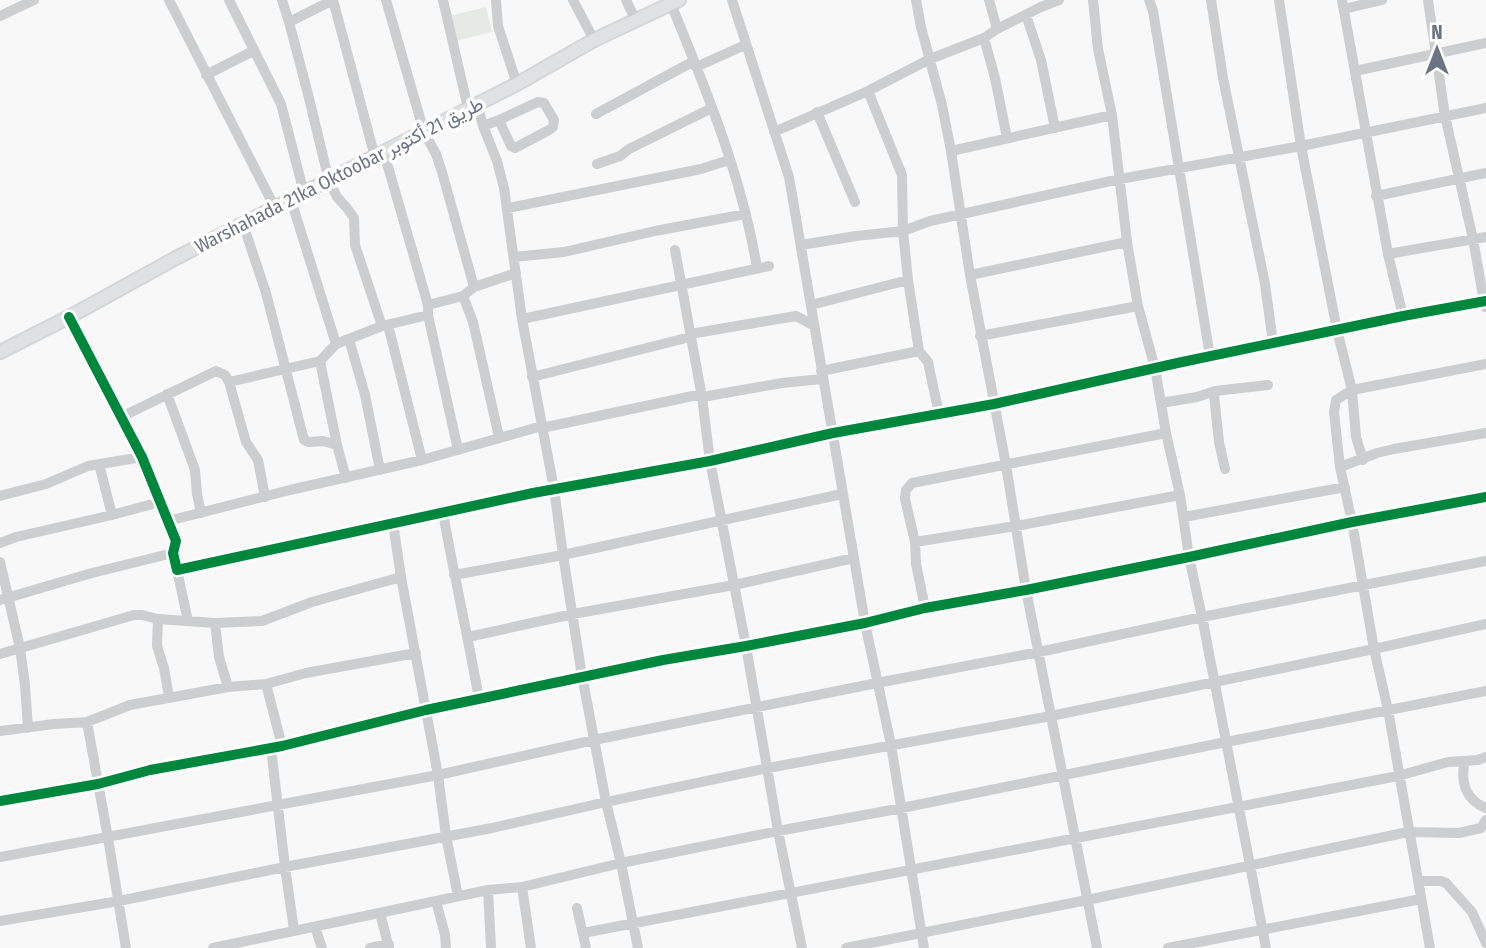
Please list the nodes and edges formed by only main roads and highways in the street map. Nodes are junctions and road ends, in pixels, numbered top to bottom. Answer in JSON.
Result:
{"nodes":[{"id":1,"x":675,"y":2,"type":"edge"},
{"id":2,"x":0,"y":352,"type":"edge"}],
"edges":[{"from":1,"to":2,"type":"main road","name":"Warshahada 21ka Oktoobar طريق 21 أكتوبر"}]}
